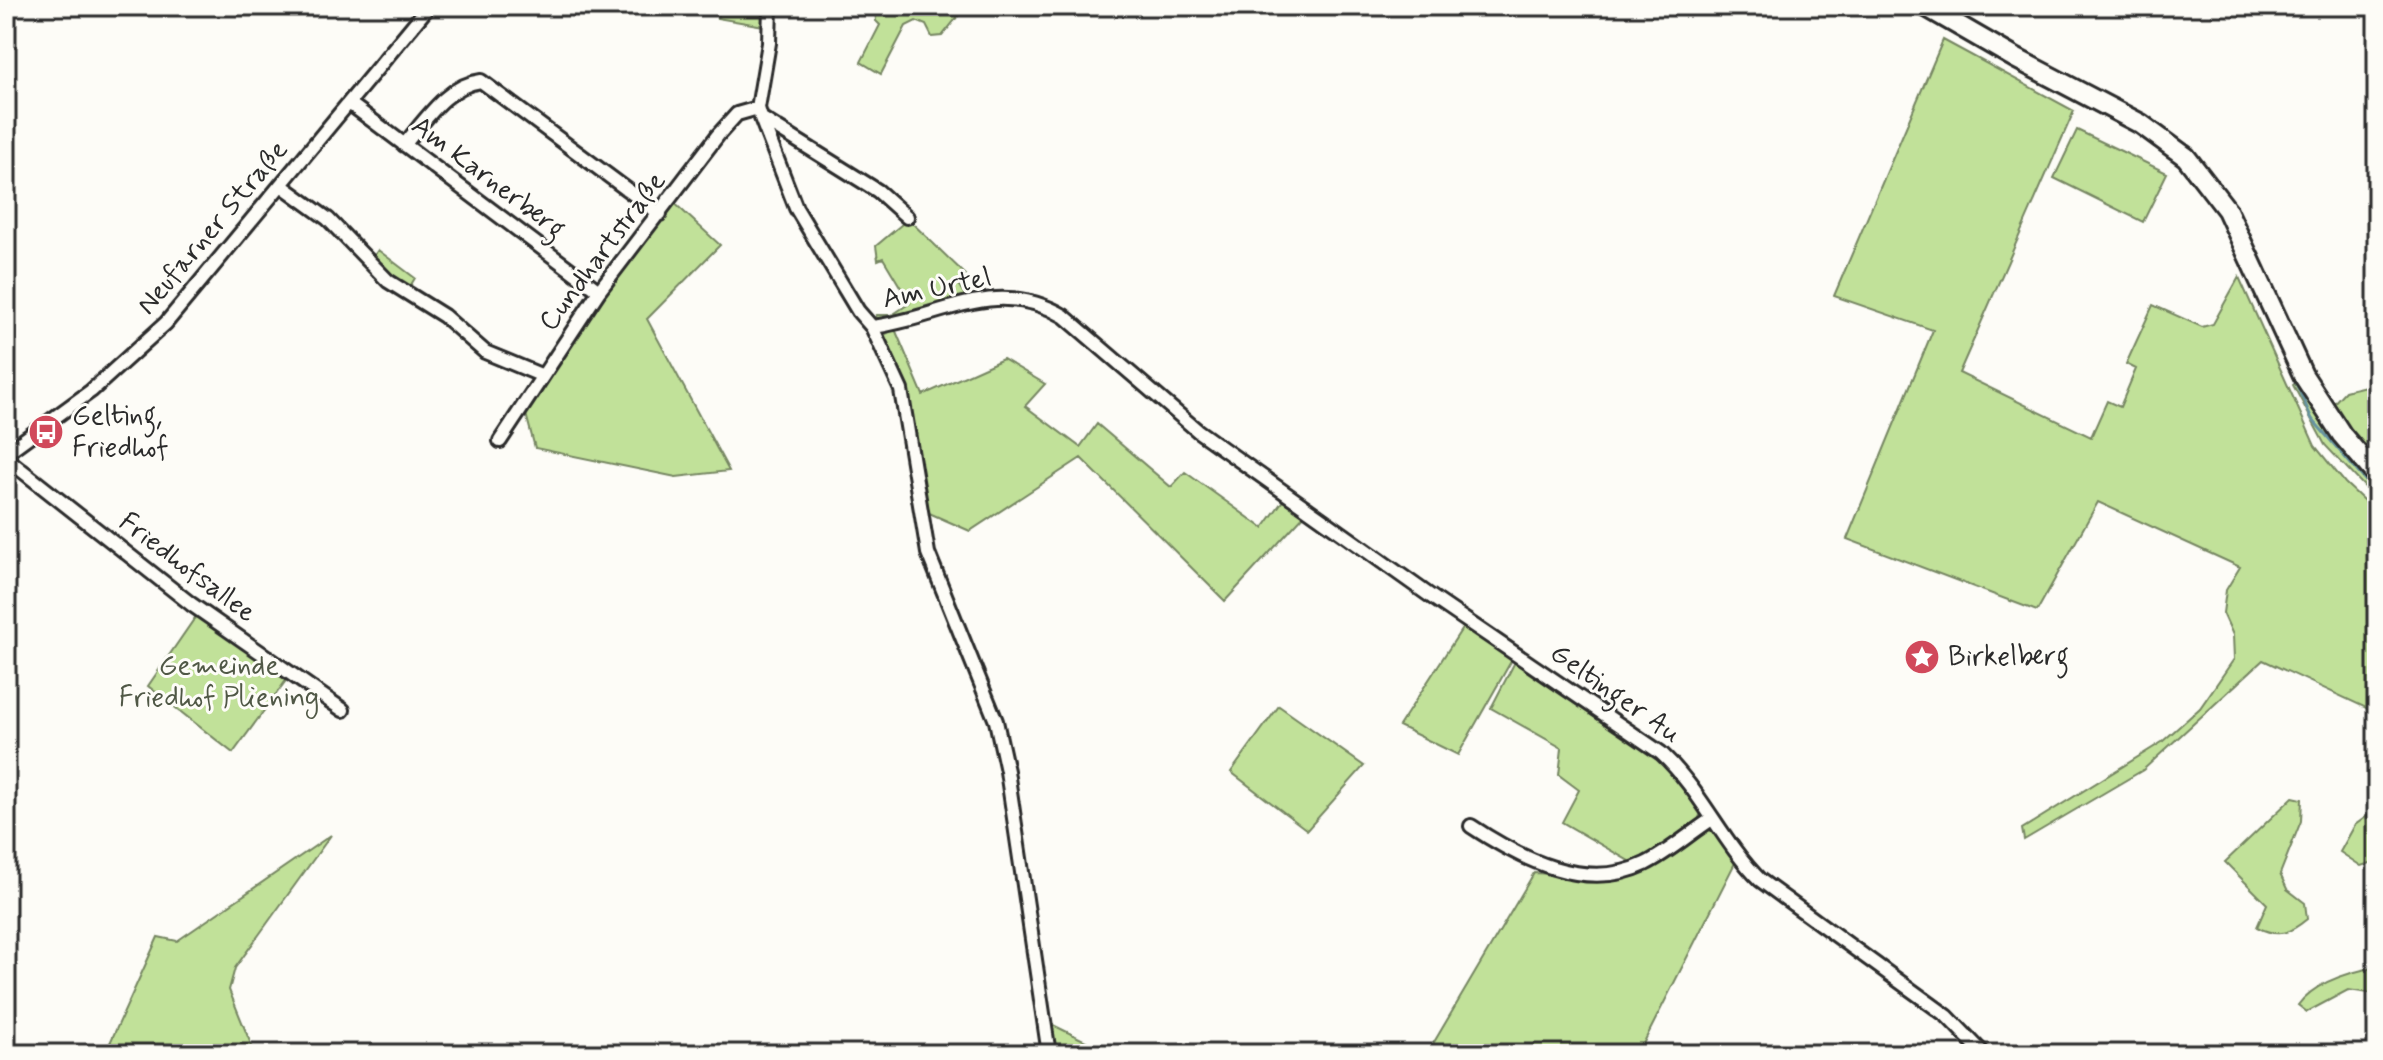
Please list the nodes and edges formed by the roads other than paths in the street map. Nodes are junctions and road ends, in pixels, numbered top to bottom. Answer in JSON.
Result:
{"nodes":[{"id":1,"x":429,"y":6,"type":"edge"},
{"id":2,"x":770,"y":6,"type":"edge"},
{"id":3,"x":1925,"y":6,"type":"edge"},
{"id":4,"x":349,"y":103,"type":"junction"},
{"id":5,"x":760,"y":113,"type":"junction"},
{"id":6,"x":404,"y":145,"type":"junction"},
{"id":7,"x":281,"y":185,"type":"junction"},
{"id":8,"x":660,"y":214,"type":"junction"},
{"id":9,"x":907,"y":217,"type":"dead end"},
{"id":10,"x":599,"y":291,"type":"junction"},
{"id":11,"x":872,"y":327,"type":"junction"},
{"id":12,"x":543,"y":376,"type":"junction"},
{"id":13,"x":1178,"y":416,"type":"joint"},
{"id":14,"x":500,"y":441,"type":"dead end"},
{"id":15,"x":6,"y":456,"type":"edge"},
{"id":16,"x":2377,"y":476,"type":"edge"},
{"id":17,"x":343,"y":710,"type":"dead end"},
{"id":18,"x":1712,"y":819,"type":"junction"},
{"id":19,"x":1471,"y":826,"type":"dead end"},
{"id":20,"x":1049,"y":1054,"type":"edge"},
{"id":21,"x":1984,"y":1054,"type":"edge"}],
"edges":[{"from":1,"to":4,"type":"street","name":"Neufarner Straße"},
{"from":2,"to":5,"type":"street","name":"Am Urtel"},
{"from":3,"to":16,"type":"main road"},
{"from":4,"to":6,"type":"street","name":"Am Karnerberg"},
{"from":4,"to":7,"type":"street","name":"Neufarner Straße"},
{"from":5,"to":8,"type":"street","name":"Cundhartstraße"},
{"from":5,"to":9,"type":"street"},
{"from":5,"to":11,"type":"street","name":"Am Urtel"},
{"from":6,"to":8,"type":"street"},
{"from":6,"to":10,"type":"street","name":"Am Karnerberg"},
{"from":7,"to":12,"type":"street"},
{"from":7,"to":15,"type":"street","name":"Neufarner Straße"},
{"from":8,"to":10,"type":"street","name":"Cundhartstraße"},
{"from":10,"to":12,"type":"street","name":"Cundhartstraße"},
{"from":11,"to":13,"type":"street","name":"Am Urtel"},
{"from":11,"to":20,"type":"street"},
{"from":12,"to":14,"type":"street","name":"Cundhartstraße"},
{"from":13,"to":18,"type":"street","name":"Geltinger Au"},
{"from":15,"to":17,"type":"street","name":"Friedhofsallee"},
{"from":18,"to":19,"type":"street"},
{"from":18,"to":21,"type":"street","name":"Geltinger Au"}]}
